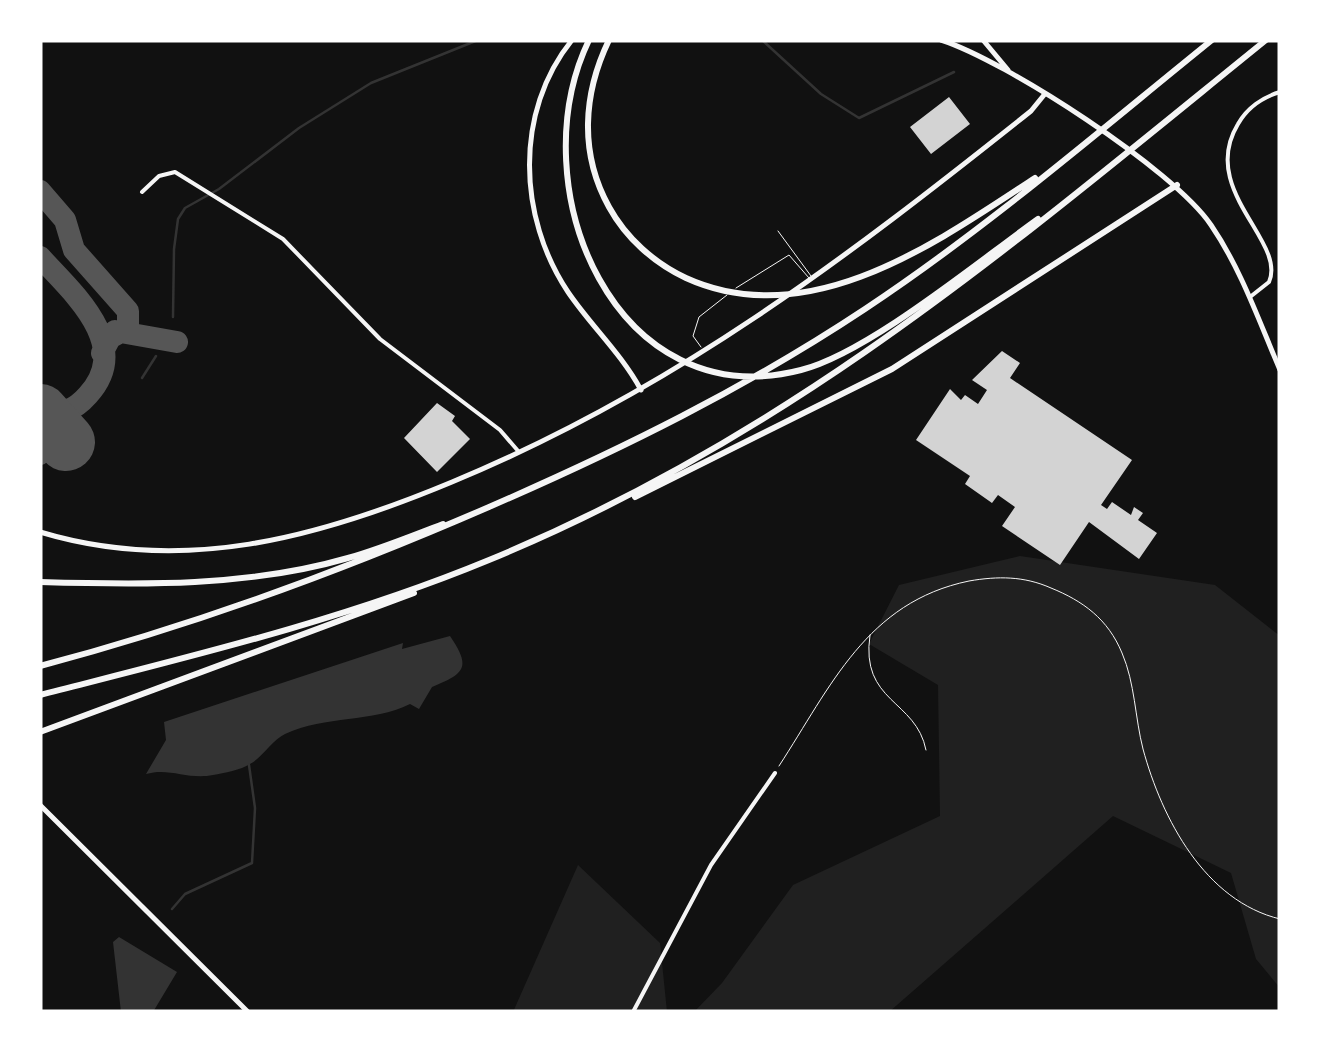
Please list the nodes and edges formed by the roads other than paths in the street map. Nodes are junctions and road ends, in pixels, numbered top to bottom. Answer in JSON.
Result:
{"nodes":[{"id":1,"x":572,"y":40,"type":"edge"},
{"id":2,"x":588,"y":40,"type":"edge"},
{"id":3,"x":609,"y":40,"type":"edge"},
{"id":4,"x":940,"y":40,"type":"edge"},
{"id":5,"x":983,"y":40,"type":"edge"},
{"id":6,"x":1212,"y":40,"type":"edge"},
{"id":7,"x":1266,"y":40,"type":"edge"},
{"id":8,"x":1014,"y":76,"type":"junction"},
{"id":9,"x":1280,"y":92,"type":"edge"},
{"id":10,"x":1044,"y":95,"type":"junction"},
{"id":11,"x":1070,"y":155,"type":"junction"},
{"id":12,"x":1096,"y":177,"type":"junction"},
{"id":13,"x":1177,"y":185,"type":"junction"},
{"id":14,"x":142,"y":192,"type":"dead end"},
{"id":15,"x":778,"y":231,"type":"dead end"},
{"id":16,"x":813,"y":282,"type":"junction"},
{"id":17,"x":1250,"y":298,"type":"junction"},
{"id":18,"x":705,"y":354,"type":"junction"},
{"id":19,"x":1280,"y":370,"type":"edge"},
{"id":20,"x":640,"y":390,"type":"junction"},
{"id":21,"x":519,"y":452,"type":"junction"},
{"id":22,"x":482,"y":510,"type":"junction"},
{"id":23,"x":574,"y":522,"type":"junction"},
{"id":24,"x":40,"y":532,"type":"edge"},
{"id":25,"x":460,"y":572,"type":"junction"},
{"id":26,"x":40,"y":582,"type":"edge"},
{"id":27,"x":40,"y":666,"type":"edge"},
{"id":28,"x":40,"y":695,"type":"edge"},
{"id":29,"x":40,"y":732,"type":"edge"},
{"id":30,"x":774,"y":774,"type":"road end"},
{"id":31,"x":40,"y":806,"type":"edge"},
{"id":32,"x":248,"y":1012,"type":"edge"},
{"id":33,"x":634,"y":1012,"type":"edge"}],
"edges":[{"from":1,"to":20,"type":"main road"},
{"from":2,"to":12,"type":"highway"},
{"from":3,"to":11,"type":"highway"},
{"from":4,"to":8,"type":"main road"},
{"from":5,"to":8,"type":"main road"},
{"from":6,"to":11,"type":"highway"},
{"from":7,"to":12,"type":"highway"},
{"from":8,"to":10,"type":"main road"},
{"from":9,"to":17,"type":"street"},
{"from":10,"to":13,"type":"main road"},
{"from":10,"to":16,"type":"main road"},
{"from":11,"to":22,"type":"highway"},
{"from":12,"to":23,"type":"highway"},
{"from":13,"to":17,"type":"main road"},
{"from":13,"to":23,"type":"highway"},
{"from":14,"to":21,"type":"street"},
{"from":15,"to":16,"type":"lane"},
{"from":16,"to":18,"type":"main road"},
{"from":16,"to":18,"type":"lane"},
{"from":17,"to":19,"type":"main road"},
{"from":18,"to":20,"type":"main road"},
{"from":20,"to":21,"type":"main road"},
{"from":21,"to":24,"type":"main road"},
{"from":22,"to":26,"type":"highway"},
{"from":22,"to":27,"type":"highway"},
{"from":23,"to":25,"type":"highway"},
{"from":25,"to":28,"type":"highway"},
{"from":25,"to":29,"type":"highway"},
{"from":30,"to":33,"type":"street"},
{"from":31,"to":32,"type":"main road"}]}
